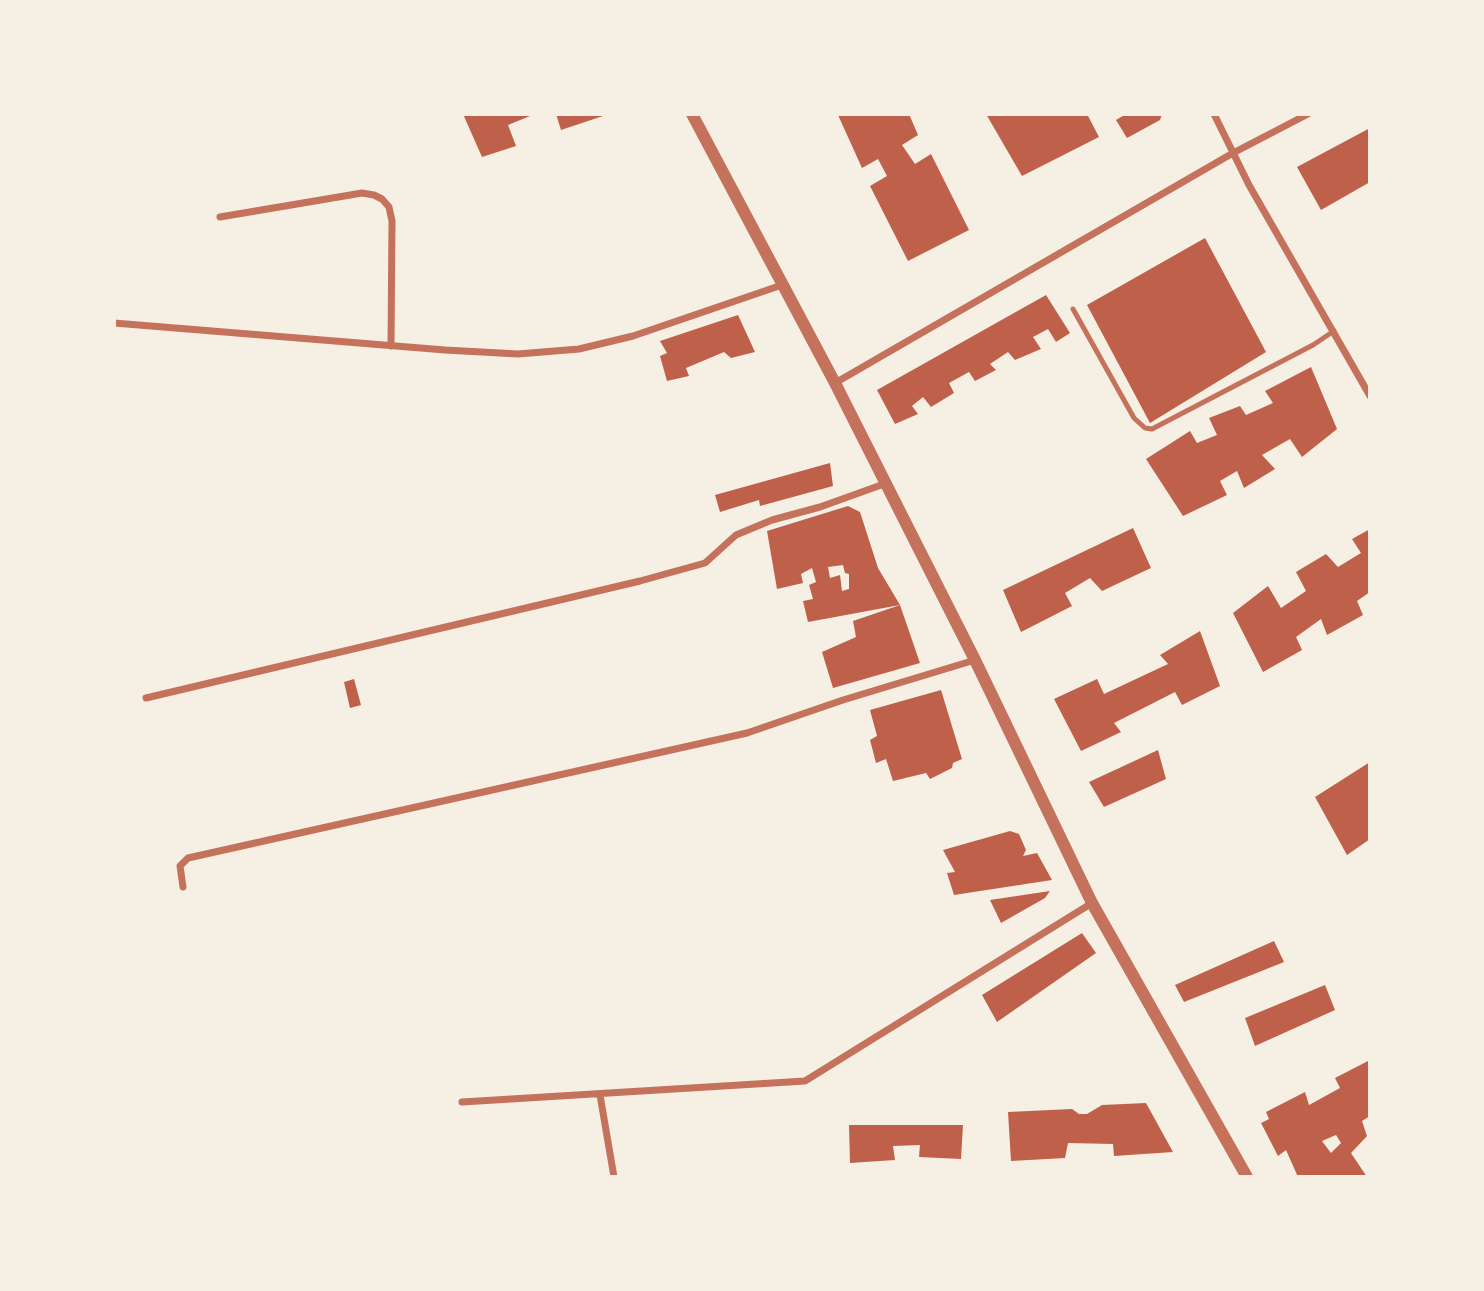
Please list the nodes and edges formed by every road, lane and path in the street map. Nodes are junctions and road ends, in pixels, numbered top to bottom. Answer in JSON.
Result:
{"nodes":[{"id":1,"x":692,"y":114,"type":"edge"},
{"id":2,"x":1214,"y":114,"type":"edge"},
{"id":3,"x":1308,"y":114,"type":"edge"},
{"id":4,"x":1233,"y":153,"type":"junction"},
{"id":5,"x":220,"y":218,"type":"dead end"},
{"id":6,"x":782,"y":285,"type":"junction"},
{"id":7,"x":1073,"y":309,"type":"dead end"},
{"id":8,"x":114,"y":323,"type":"edge"},
{"id":9,"x":1334,"y":331,"type":"junction"},
{"id":10,"x":391,"y":346,"type":"junction"},
{"id":11,"x":835,"y":383,"type":"junction"},
{"id":12,"x":1370,"y":396,"type":"edge"},
{"id":13,"x":884,"y":484,"type":"junction"},
{"id":14,"x":975,"y":660,"type":"junction"},
{"id":15,"x":146,"y":698,"type":"dead end"},
{"id":16,"x":183,"y":887,"type":"dead end"},
{"id":17,"x":1092,"y":902,"type":"junction"},
{"id":18,"x":600,"y":1095,"type":"junction"},
{"id":19,"x":462,"y":1102,"type":"dead end"},
{"id":20,"x":614,"y":1177,"type":"edge"},
{"id":21,"x":1247,"y":1177,"type":"edge"}],
"edges":[{"from":1,"to":6,"type":"street"},
{"from":2,"to":4,"type":"street"},
{"from":3,"to":4,"type":"street"},
{"from":4,"to":9,"type":"street"},
{"from":4,"to":11,"type":"street"},
{"from":5,"to":10,"type":"street"},
{"from":6,"to":10,"type":"street"},
{"from":6,"to":11,"type":"street"},
{"from":7,"to":9,"type":"lane"},
{"from":8,"to":10,"type":"street"},
{"from":9,"to":12,"type":"street"},
{"from":11,"to":13,"type":"street"},
{"from":13,"to":14,"type":"street"},
{"from":13,"to":15,"type":"street"},
{"from":14,"to":16,"type":"street"},
{"from":14,"to":17,"type":"street"},
{"from":17,"to":18,"type":"street"},
{"from":17,"to":21,"type":"street"},
{"from":18,"to":19,"type":"street"},
{"from":18,"to":20,"type":"street"}]}
